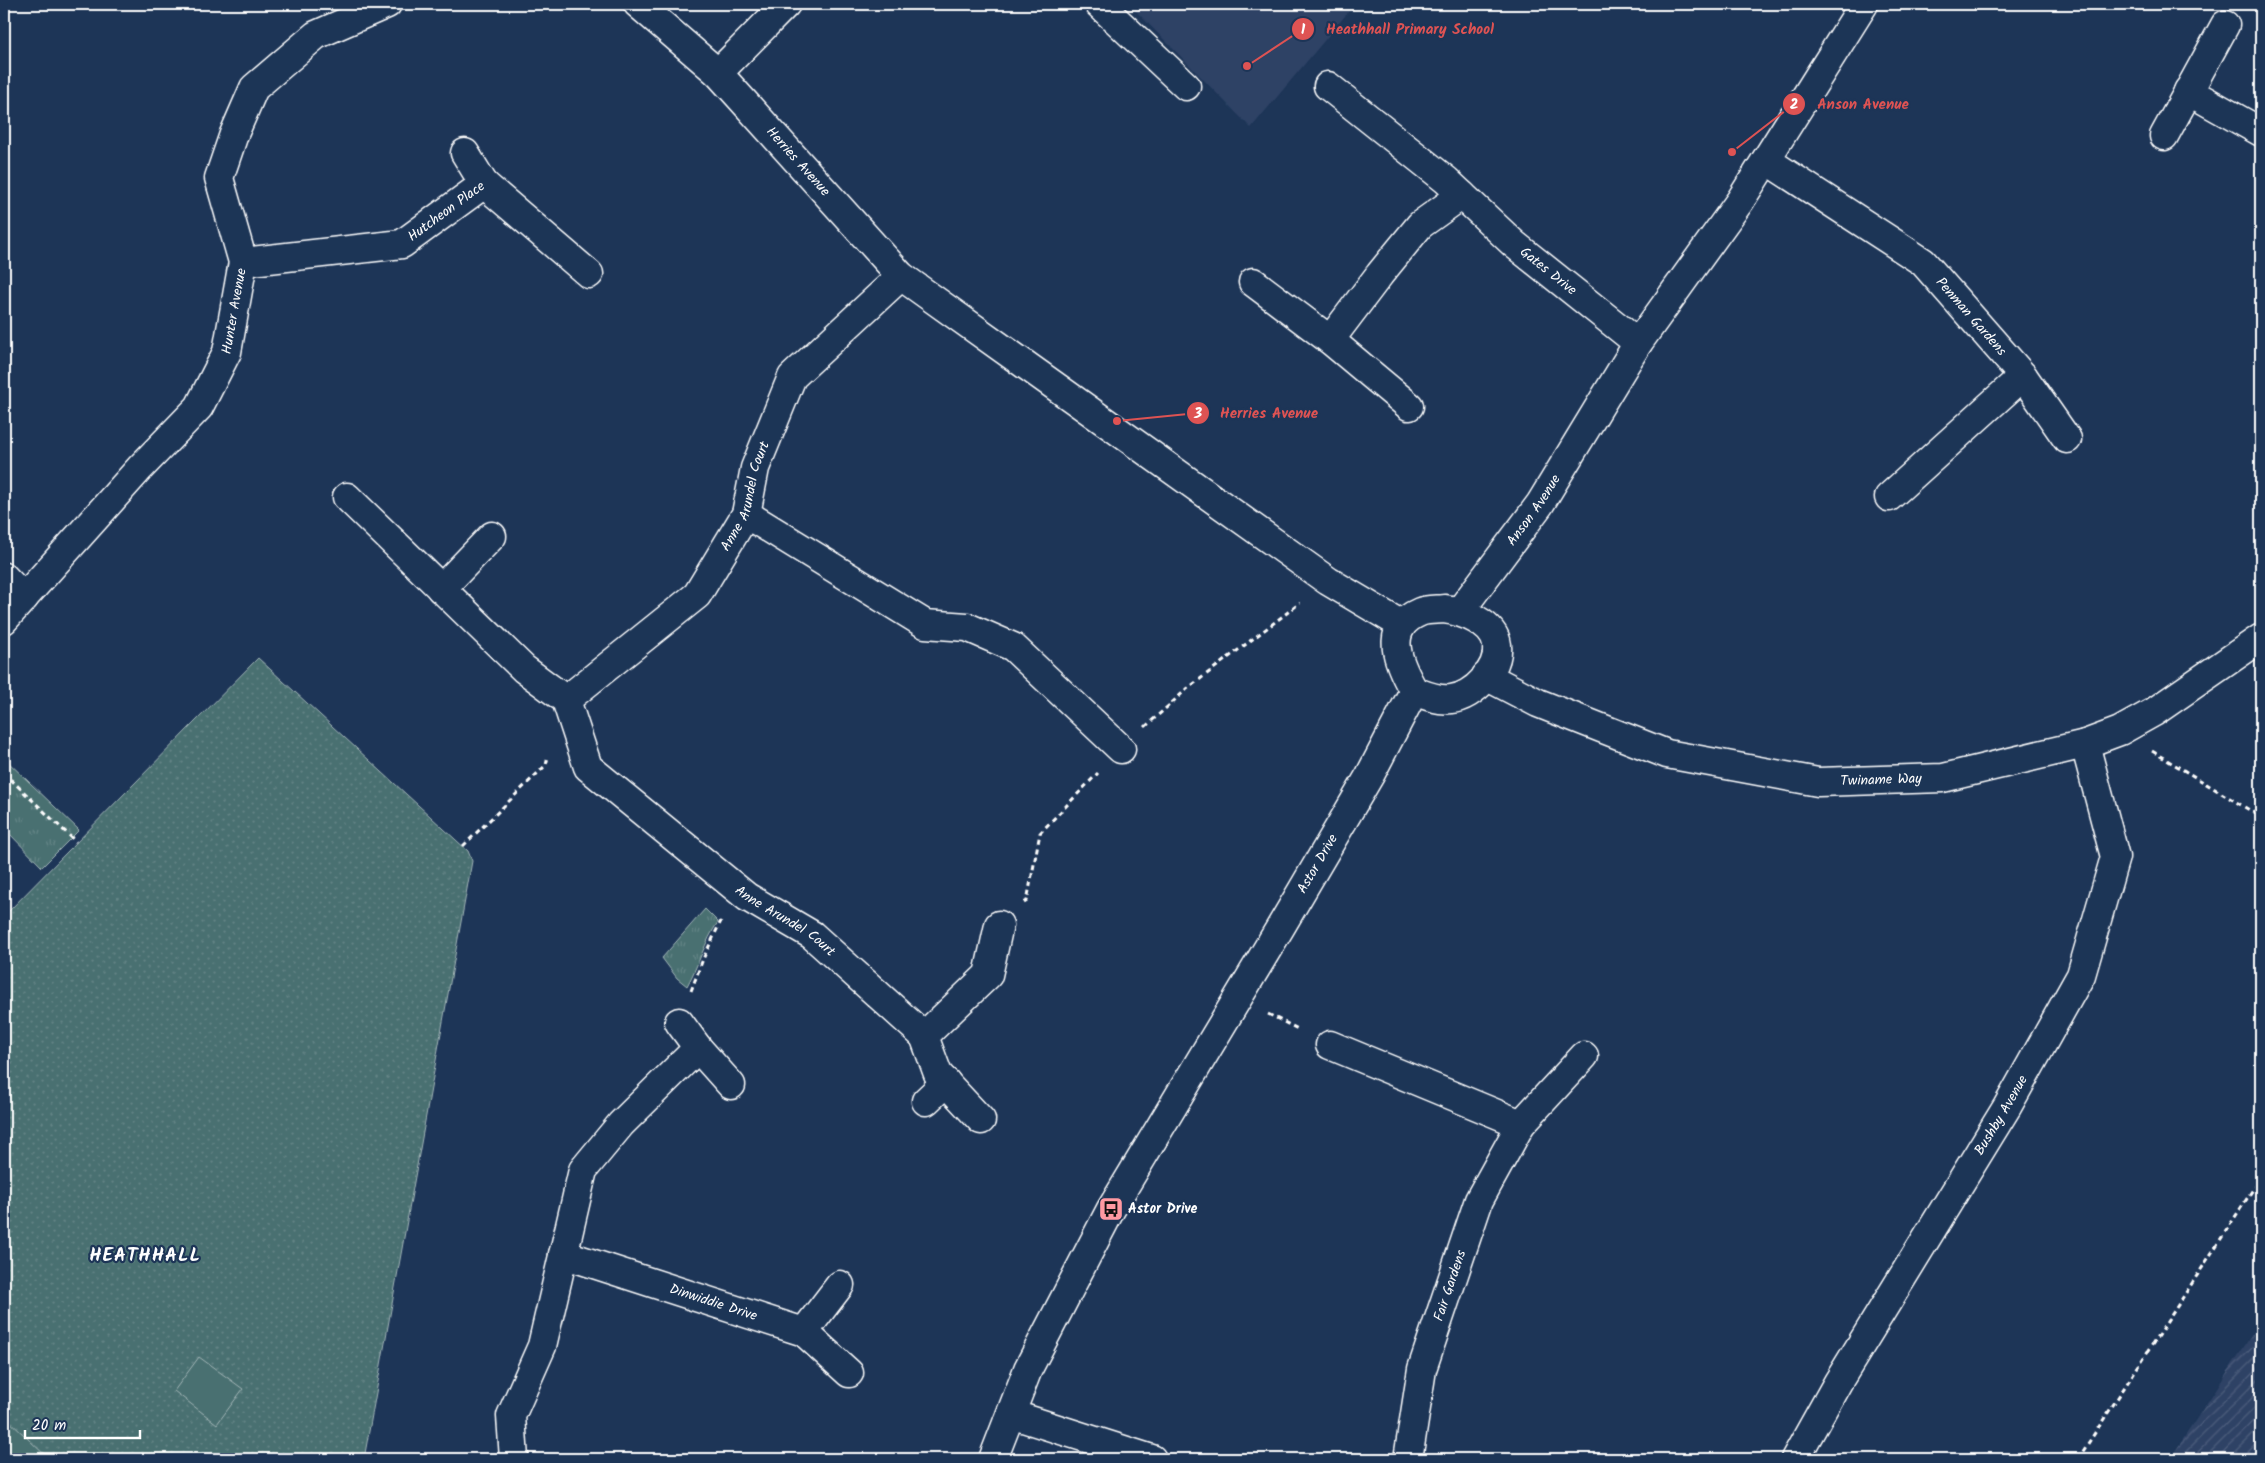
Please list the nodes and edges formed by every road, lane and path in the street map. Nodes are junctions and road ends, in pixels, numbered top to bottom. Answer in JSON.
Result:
{"nodes":[{"id":1,"x":387,"y":4,"type":"edge"},
{"id":2,"x":638,"y":4,"type":"edge"},
{"id":3,"x":786,"y":4,"type":"edge"},
{"id":4,"x":1099,"y":4,"type":"edge"},
{"id":5,"x":1864,"y":4,"type":"edge"},
{"id":6,"x":2224,"y":25,"type":"dead end"},
{"id":7,"x":718,"y":73,"type":"junction"},
{"id":8,"x":1186,"y":86,"type":"dead end"},
{"id":9,"x":1328,"y":86,"type":"dead end"},
{"id":10,"x":2188,"y":91,"type":"junction"},
{"id":11,"x":2261,"y":132,"type":"edge"},
{"id":12,"x":2164,"y":136,"type":"dead end"},
{"id":13,"x":464,"y":153,"type":"dead end"},
{"id":14,"x":1766,"y":160,"type":"junction"},
{"id":15,"x":484,"y":184,"type":"junction"},
{"id":16,"x":1462,"y":195,"type":"junction"},
{"id":17,"x":243,"y":262,"type":"junction"},
{"id":18,"x":589,"y":274,"type":"dead end"},
{"id":19,"x":901,"y":276,"type":"junction"},
{"id":20,"x":1253,"y":282,"type":"dead end"},
{"id":21,"x":1330,"y":340,"type":"junction"},
{"id":22,"x":1638,"y":343,"type":"junction"},
{"id":23,"x":2023,"y":376,"type":"junction"},
{"id":24,"x":1409,"y":406,"type":"dead end"},
{"id":25,"x":2067,"y":439,"type":"dead end"},
{"id":26,"x":347,"y":497,"type":"dead end"},
{"id":27,"x":1889,"y":497,"type":"dead end"},
{"id":28,"x":746,"y":514,"type":"junction"},
{"id":29,"x":492,"y":536,"type":"dead end"},
{"id":30,"x":4,"y":577,"type":"edge"},
{"id":31,"x":1328,"y":581,"type":"junction"},
{"id":32,"x":441,"y":588,"type":"junction"},
{"id":33,"x":24,"y":598,"type":"junction"},
{"id":34,"x":1460,"y":611,"type":"junction"},
{"id":35,"x":4,"y":620,"type":"edge"},
{"id":36,"x":1402,"y":625,"type":"junction"},
{"id":37,"x":2261,"y":638,"type":"edge"},
{"id":38,"x":1486,"y":676,"type":"junction"},
{"id":39,"x":1414,"y":691,"type":"junction"},
{"id":40,"x":566,"y":700,"type":"junction"},
{"id":41,"x":2120,"y":731,"type":"junction"},
{"id":42,"x":2085,"y":744,"type":"junction"},
{"id":43,"x":1121,"y":749,"type":"junction"},
{"id":44,"x":549,"y":756,"type":"dead end"},
{"id":45,"x":4,"y":772,"type":"edge"},
{"id":46,"x":2261,"y":817,"type":"edge"},
{"id":47,"x":76,"y":842,"type":"dead end"},
{"id":48,"x":463,"y":846,"type":"dead end"},
{"id":49,"x":737,"y":889,"type":"junction"},
{"id":50,"x":999,"y":925,"type":"joint"},
{"id":51,"x":1238,"y":999,"type":"junction"},
{"id":52,"x":679,"y":1022,"type":"joint"},
{"id":53,"x":924,"y":1036,"type":"junction"},
{"id":54,"x":1330,"y":1045,"type":"joint"},
{"id":55,"x":698,"y":1048,"type":"junction"},
{"id":56,"x":1584,"y":1056,"type":"dead end"},
{"id":57,"x":946,"y":1082,"type":"junction"},
{"id":58,"x":730,"y":1085,"type":"dead end"},
{"id":59,"x":926,"y":1101,"type":"dead end"},
{"id":60,"x":981,"y":1120,"type":"dead end"},
{"id":61,"x":1521,"y":1124,"type":"junction"},
{"id":62,"x":2261,"y":1177,"type":"edge"},
{"id":63,"x":563,"y":1254,"type":"junction"},
{"id":64,"x":840,"y":1285,"type":"dead end"},
{"id":65,"x":804,"y":1332,"type":"junction"},
{"id":66,"x":849,"y":1373,"type":"dead end"},
{"id":67,"x":1011,"y":1414,"type":"junction"},
{"id":68,"x":514,"y":1459,"type":"edge"},
{"id":69,"x":993,"y":1459,"type":"edge"},
{"id":70,"x":1152,"y":1459,"type":"edge"},
{"id":71,"x":1408,"y":1459,"type":"edge"},
{"id":72,"x":1795,"y":1459,"type":"edge"},
{"id":73,"x":2078,"y":1459,"type":"edge"}],
"edges":[{"from":1,"to":17,"type":"street","name":"Hunter Avenue"},
{"from":2,"to":7,"type":"street","name":"Herries Avenue"},
{"from":3,"to":7,"type":"street"},
{"from":4,"to":8,"type":"street"},
{"from":5,"to":14,"type":"street","name":"Anson Avenue"},
{"from":6,"to":10,"type":"street"},
{"from":7,"to":19,"type":"street","name":"Herries Avenue"},
{"from":9,"to":16,"type":"street","name":"Gates Drive"},
{"from":10,"to":11,"type":"street"},
{"from":10,"to":12,"type":"street"},
{"from":13,"to":15,"type":"street"},
{"from":14,"to":22,"type":"street","name":"Anson Avenue"},
{"from":14,"to":23,"type":"street","name":"Penman Gardens"},
{"from":15,"to":17,"type":"street","name":"Hutcheon Place"},
{"from":15,"to":18,"type":"street","name":"Hutcheon Place"},
{"from":16,"to":21,"type":"street"},
{"from":16,"to":22,"type":"street","name":"Gates Drive"},
{"from":17,"to":33,"type":"street","name":"Hunter Avenue"},
{"from":19,"to":28,"type":"street","name":"Anne Arundel Court"},
{"from":19,"to":31,"type":"street","name":"Herries Avenue"},
{"from":20,"to":21,"type":"street"},
{"from":21,"to":24,"type":"street"},
{"from":22,"to":34,"type":"street","name":"Anson Avenue"},
{"from":23,"to":25,"type":"street","name":"Penman Gardens"},
{"from":23,"to":27,"type":"street"},
{"from":26,"to":32,"type":"street"},
{"from":28,"to":40,"type":"street","name":"Anne Arundel Court"},
{"from":28,"to":43,"type":"street"},
{"from":29,"to":32,"type":"street"},
{"from":30,"to":33,"type":"street"},
{"from":31,"to":36,"type":"street","name":"Herries Avenue"},
{"from":31,"to":43,"type":"path"},
{"from":32,"to":40,"type":"street"},
{"from":33,"to":35,"type":"street","name":"Hunter Avenue"},
{"from":34,"to":36,"type":"street"},
{"from":34,"to":38,"type":"street"},
{"from":36,"to":39,"type":"street"},
{"from":37,"to":41,"type":"street","name":"Twiname Way"},
{"from":38,"to":39,"type":"street"},
{"from":38,"to":42,"type":"street","name":"Twiname Way"},
{"from":39,"to":51,"type":"street","name":"Astor Drive"},
{"from":40,"to":49,"type":"street","name":"Anne Arundel Court"},
{"from":41,"to":42,"type":"street","name":"Twiname Way"},
{"from":41,"to":46,"type":"path"},
{"from":42,"to":72,"type":"street","name":"Bushby Avenue"},
{"from":43,"to":50,"type":"path"},
{"from":44,"to":48,"type":"path"},
{"from":45,"to":47,"type":"path"},
{"from":49,"to":52,"type":"path"},
{"from":49,"to":53,"type":"street","name":"Anne Arundel Court"},
{"from":50,"to":53,"type":"street"},
{"from":51,"to":54,"type":"path"},
{"from":51,"to":67,"type":"street","name":"Astor Drive"},
{"from":52,"to":55,"type":"street"},
{"from":53,"to":57,"type":"street"},
{"from":54,"to":61,"type":"street"},
{"from":55,"to":58,"type":"street"},
{"from":55,"to":63,"type":"street"},
{"from":56,"to":61,"type":"street","name":"Fair Gardens"},
{"from":57,"to":59,"type":"street"},
{"from":57,"to":60,"type":"street"},
{"from":61,"to":71,"type":"street","name":"Fair Gardens"},
{"from":62,"to":73,"type":"path"},
{"from":63,"to":65,"type":"street","name":"Dinwiddie Drive"},
{"from":63,"to":68,"type":"street"},
{"from":64,"to":65,"type":"street"},
{"from":65,"to":66,"type":"street","name":"Dinwiddie Drive"},
{"from":67,"to":69,"type":"street","name":"Astor Drive"},
{"from":67,"to":70,"type":"street"}]}
